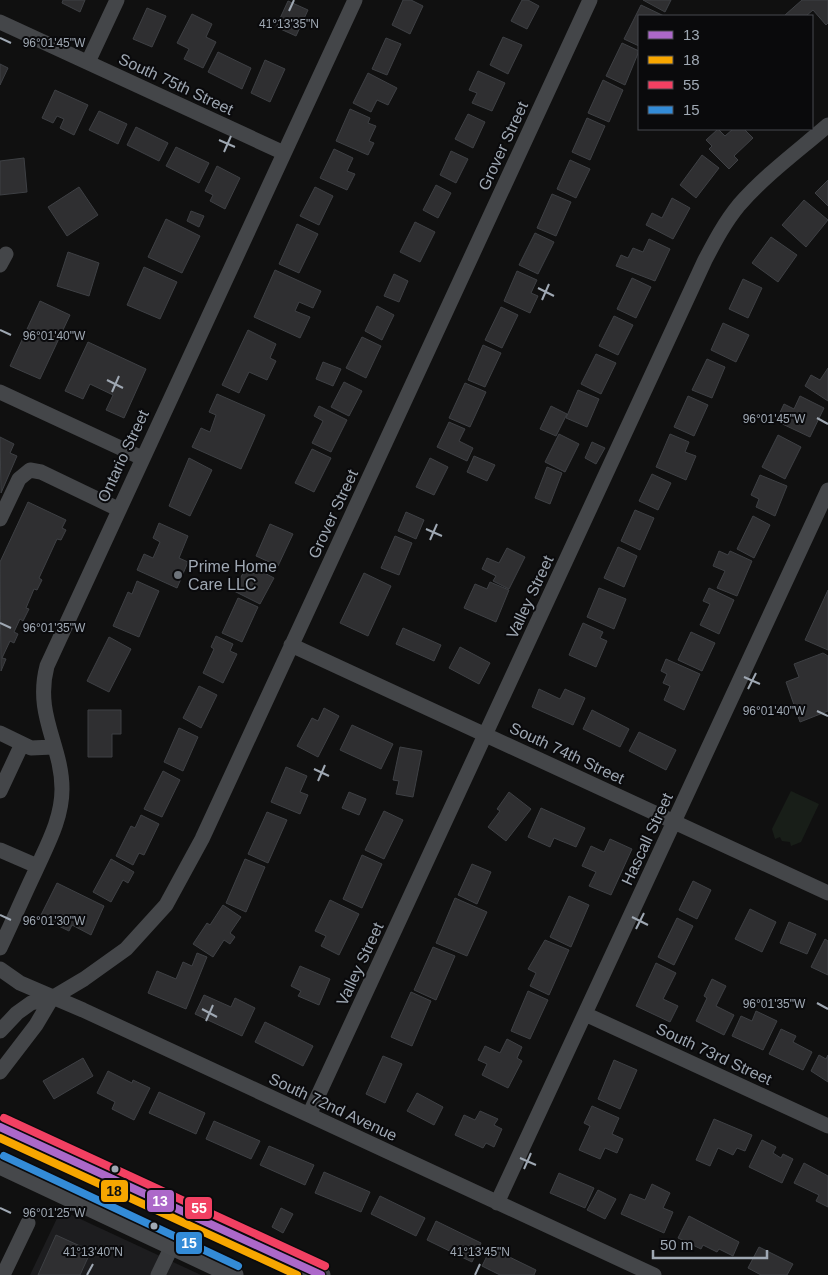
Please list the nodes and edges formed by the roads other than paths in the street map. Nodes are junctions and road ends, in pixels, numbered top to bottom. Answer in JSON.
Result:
{"nodes":[{"id":1,"x":118,"y":0,"type":"edge"},
{"id":2,"x":355,"y":0,"type":"edge"},
{"id":3,"x":590,"y":0,"type":"edge"},
{"id":4,"x":0,"y":22,"type":"edge"},
{"id":5,"x":88,"y":62,"type":"junction"},
{"id":6,"x":828,"y":125,"type":"edge"},
{"id":7,"x":284,"y":153,"type":"junction"},
{"id":8,"x":0,"y":392,"type":"edge"},
{"id":9,"x":142,"y":458,"type":"junction"},
{"id":10,"x":828,"y":490,"type":"edge"},
{"id":11,"x":118,"y":509,"type":"junction"},
{"id":12,"x":824,"y":510,"type":"edge"},
{"id":13,"x":0,"y":519,"type":"edge"},
{"id":14,"x":291,"y":645,"type":"junction"},
{"id":15,"x":0,"y":733,"type":"edge"},
{"id":16,"x":485,"y":734,"type":"junction"},
{"id":17,"x":22,"y":744,"type":"junction"},
{"id":18,"x":53,"y":747,"type":"junction"},
{"id":19,"x":0,"y":791,"type":"edge"},
{"id":20,"x":674,"y":822,"type":"junction"},
{"id":21,"x":0,"y":850,"type":"edge"},
{"id":22,"x":37,"y":866,"type":"junction"},
{"id":23,"x":828,"y":893,"type":"edge"},
{"id":24,"x":2,"y":944,"type":"edge"},
{"id":25,"x":0,"y":969,"type":"edge"},
{"id":26,"x":52,"y":998,"type":"junction"},
{"id":27,"x":585,"y":1014,"type":"junction"},
{"id":28,"x":0,"y":1031,"type":"edge"},
{"id":29,"x":0,"y":1072,"type":"edge"},
{"id":30,"x":309,"y":1115,"type":"junction"},
{"id":31,"x":828,"y":1126,"type":"edge"},
{"id":32,"x":0,"y":1127,"type":"edge"},
{"id":33,"x":0,"y":1165,"type":"edge"},
{"id":34,"x":497,"y":1203,"type":"junction"},
{"id":35,"x":28,"y":1223,"type":"dead end"},
{"id":36,"x":172,"y":1246,"type":"junction"},
{"id":37,"x":3,"y":1275,"type":"edge"},
{"id":38,"x":158,"y":1275,"type":"edge"},
{"id":39,"x":234,"y":1275,"type":"edge"},
{"id":40,"x":321,"y":1275,"type":"edge"},
{"id":41,"x":654,"y":1275,"type":"edge"}],
"edges":[{"from":1,"to":5,"type":"street"},
{"from":2,"to":7,"type":"street","name":"Ontario Street"},
{"from":3,"to":14,"type":"street","name":"Grover Street"},
{"from":4,"to":5,"type":"street","name":"South 75th Street"},
{"from":5,"to":7,"type":"street","name":"South 75th Street"},
{"from":6,"to":16,"type":"street","name":"Valley Street"},
{"from":7,"to":9,"type":"street","name":"Ontario Street"},
{"from":8,"to":9,"type":"street"},
{"from":9,"to":11,"type":"street","name":"Ontario Street"},
{"from":10,"to":12,"type":"street","name":"Hascall Street"},
{"from":11,"to":13,"type":"street"},
{"from":11,"to":18,"type":"street","name":"Ontario Street"},
{"from":12,"to":20,"type":"street","name":"Hascall Street"},
{"from":14,"to":16,"type":"street","name":"South 74th Street"},
{"from":14,"to":26,"type":"street","name":"Grover Street"},
{"from":15,"to":17,"type":"street"},
{"from":16,"to":20,"type":"street","name":"South 74th Street"},
{"from":16,"to":30,"type":"street","name":"Valley Street"},
{"from":17,"to":18,"type":"street"},
{"from":17,"to":19,"type":"street"},
{"from":18,"to":22,"type":"street","name":"Ontario Street"},
{"from":20,"to":23,"type":"street","name":"South 74th Street"},
{"from":20,"to":27,"type":"street","name":"Hascall Street"},
{"from":21,"to":22,"type":"street"},
{"from":22,"to":24,"type":"street","name":"Ontario Street"},
{"from":25,"to":26,"type":"street","name":"South 72nd Avenue"},
{"from":26,"to":28,"type":"street","name":"Grover Street"},
{"from":26,"to":29,"type":"street","name":"Grover Street"},
{"from":26,"to":30,"type":"street","name":"South 72nd Avenue"},
{"from":27,"to":31,"type":"street","name":"South 73rd Street"},
{"from":27,"to":34,"type":"street","name":"Hascall Street"},
{"from":30,"to":34,"type":"street","name":"South 72nd Avenue"},
{"from":32,"to":40,"type":"main road"},
{"from":33,"to":36,"type":"main road"},
{"from":34,"to":41,"type":"street","name":"South 72nd Avenue"},
{"from":35,"to":37,"type":"street"},
{"from":36,"to":38,"type":"street"},
{"from":36,"to":39,"type":"main road"}]}
